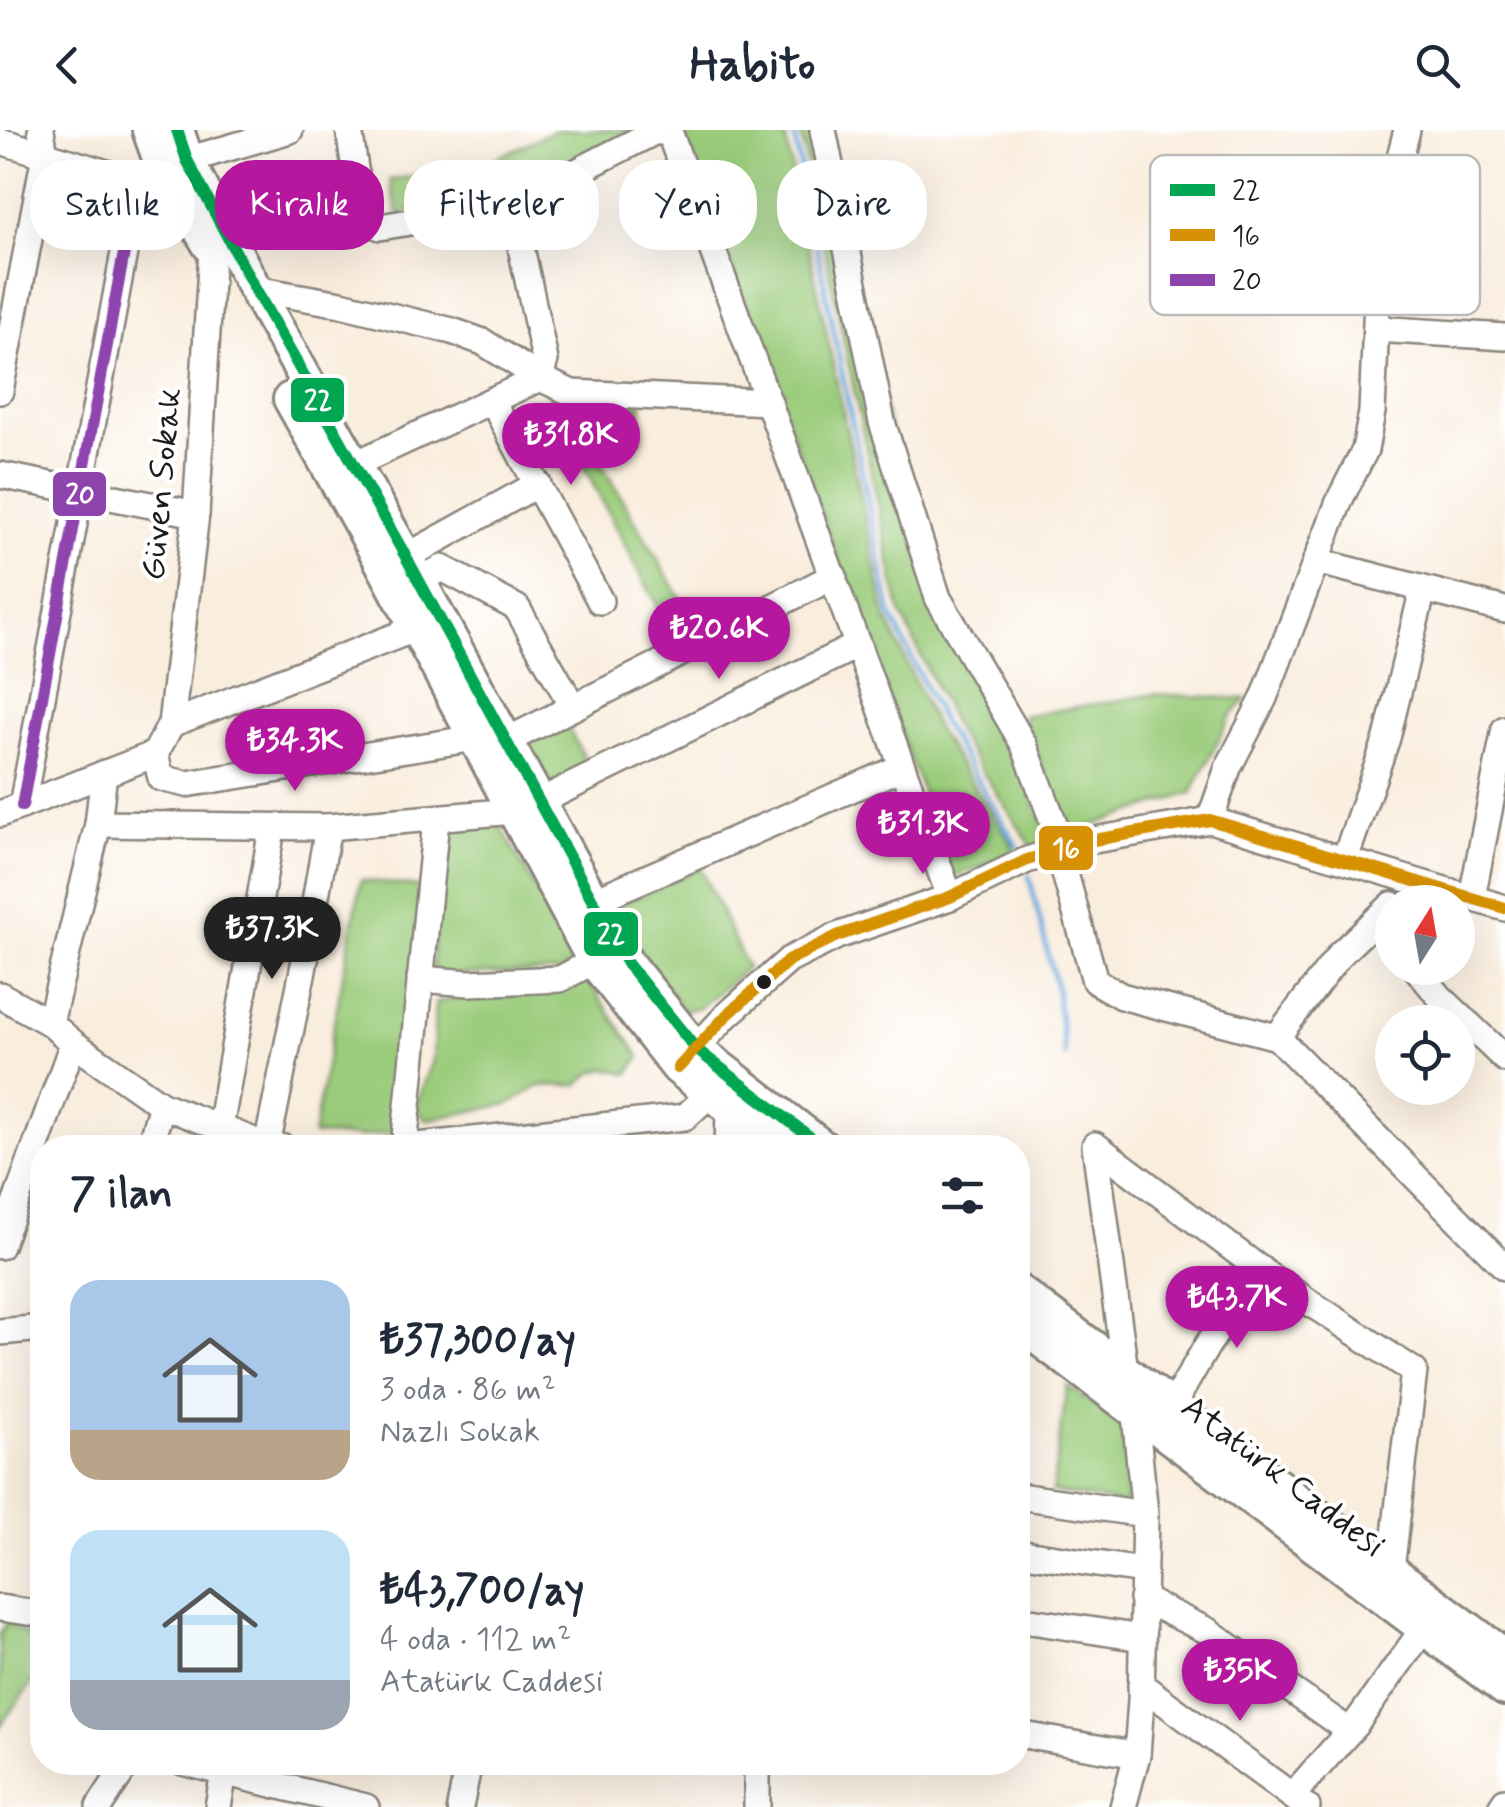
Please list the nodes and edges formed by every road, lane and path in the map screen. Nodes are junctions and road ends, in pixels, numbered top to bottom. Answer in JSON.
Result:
{"nodes":[{"id":1,"x":150,"y":130,"type":"edge"},
{"id":2,"x":290,"y":130,"type":"edge"},
{"id":3,"x":349,"y":130,"type":"edge"},
{"id":4,"x":823,"y":130,"type":"edge"},
{"id":5,"x":1407,"y":130,"type":"edge"},
{"id":6,"x":0,"y":141,"type":"edge"},
{"id":7,"x":44,"y":142,"type":"edge"},
{"id":8,"x":1401,"y":155,"type":"edge"},
{"id":9,"x":166,"y":160,"type":"edge"},
{"id":10,"x":599,"y":160,"type":"edge"},
{"id":11,"x":195,"y":203,"type":"edge"},
{"id":12,"x":195,"y":216,"type":"edge"},
{"id":13,"x":404,"y":223,"type":"edge"},
{"id":14,"x":212,"y":249,"type":"junction"},
{"id":15,"x":143,"y":250,"type":"edge"},
{"id":16,"x":521,"y":250,"type":"edge"},
{"id":17,"x":254,"y":289,"type":"junction"},
{"id":18,"x":1378,"y":315,"type":"edge"},
{"id":19,"x":1376,"y":330,"type":"junction"},
{"id":20,"x":1505,"y":337,"type":"edge"},
{"id":21,"x":540,"y":378,"type":"junction"},
{"id":22,"x":0,"y":390,"type":"edge"},
{"id":23,"x":492,"y":400,"type":"junction"},
{"id":24,"x":769,"y":402,"type":"junction"},
{"id":25,"x":353,"y":465,"type":"junction"},
{"id":26,"x":0,"y":476,"type":"edge"},
{"id":27,"x":538,"y":484,"type":"junction"},
{"id":28,"x":80,"y":494,"type":"junction"},
{"id":29,"x":196,"y":514,"type":"junction"},
{"id":30,"x":1316,"y":561,"type":"junction"},
{"id":31,"x":413,"y":569,"type":"junction"},
{"id":32,"x":834,"y":576,"type":"junction"},
{"id":33,"x":1424,"y":589,"type":"junction"},
{"id":34,"x":600,"y":601,"type":"dead end"},
{"id":35,"x":1505,"y":610,"type":"edge"},
{"id":36,"x":416,"y":628,"type":"junction"},
{"id":37,"x":858,"y":645,"type":"junction"},
{"id":38,"x":573,"y":707,"type":"junction"},
{"id":39,"x":171,"y":724,"type":"junction"},
{"id":40,"x":1505,"y":729,"type":"edge"},
{"id":41,"x":473,"y":734,"type":"junction"},
{"id":42,"x":506,"y":741,"type":"junction"},
{"id":43,"x":155,"y":754,"type":"junction"},
{"id":44,"x":902,"y":768,"type":"junction"},
{"id":45,"x":104,"y":773,"type":"junction"},
{"id":46,"x":527,"y":806,"type":"junction"},
{"id":47,"x":11,"y":810,"type":"edge"},
{"id":48,"x":436,"y":820,"type":"junction"},
{"id":49,"x":1210,"y":820,"type":"junction"},
{"id":50,"x":98,"y":824,"type":"junction"},
{"id":51,"x":328,"y":827,"type":"junction"},
{"id":52,"x":272,"y":829,"type":"junction"},
{"id":53,"x":1063,"y":847,"type":"junction"},
{"id":54,"x":1345,"y":859,"type":"junction"},
{"id":55,"x":1412,"y":882,"type":"junction"},
{"id":56,"x":1410,"y":885,"type":"edge"},
{"id":57,"x":1423,"y":885,"type":"edge"},
{"id":58,"x":1475,"y":885,"type":"edge"},
{"id":59,"x":950,"y":897,"type":"junction"},
{"id":60,"x":1475,"y":899,"type":"edge"},
{"id":61,"x":593,"y":901,"type":"junction"},
{"id":62,"x":1505,"y":908,"type":"edge"},
{"id":63,"x":1375,"y":926,"type":"edge"},
{"id":64,"x":594,"y":962,"type":"junction"},
{"id":65,"x":420,"y":979,"type":"junction"},
{"id":66,"x":1430,"y":985,"type":"edge"},
{"id":67,"x":0,"y":995,"type":"edge"},
{"id":68,"x":50,"y":1022,"type":"junction"},
{"id":69,"x":1277,"y":1037,"type":"junction"},
{"id":70,"x":74,"y":1043,"type":"junction"},
{"id":71,"x":687,"y":1058,"type":"junction"},
{"id":72,"x":1505,"y":1059,"type":"edge"},
{"id":73,"x":720,"y":1101,"type":"junction"},
{"id":74,"x":162,"y":1106,"type":"junction"},
{"id":75,"x":220,"y":1128,"type":"junction"},
{"id":76,"x":40,"y":1135,"type":"edge"},
{"id":77,"x":153,"y":1135,"type":"edge"},
{"id":78,"x":241,"y":1135,"type":"edge"},
{"id":79,"x":277,"y":1135,"type":"edge"},
{"id":80,"x":402,"y":1135,"type":"edge"},
{"id":81,"x":592,"y":1135,"type":"edge"},
{"id":82,"x":726,"y":1135,"type":"edge"},
{"id":83,"x":764,"y":1135,"type":"edge"},
{"id":84,"x":804,"y":1135,"type":"edge"},
{"id":85,"x":30,"y":1164,"type":"edge"},
{"id":86,"x":0,"y":1246,"type":"edge"},
{"id":87,"x":1505,"y":1268,"type":"edge"},
{"id":88,"x":1260,"y":1269,"type":"junction"},
{"id":89,"x":1030,"y":1300,"type":"edge"},
{"id":90,"x":30,"y":1329,"type":"edge"},
{"id":91,"x":0,"y":1332,"type":"edge"},
{"id":92,"x":1030,"y":1332,"type":"edge"},
{"id":93,"x":1125,"y":1371,"type":"junction"},
{"id":94,"x":1172,"y":1406,"type":"junction"},
{"id":95,"x":1136,"y":1414,"type":"junction"},
{"id":96,"x":1030,"y":1498,"type":"edge"},
{"id":97,"x":1145,"y":1514,"type":"junction"},
{"id":98,"x":1030,"y":1554,"type":"edge"},
{"id":99,"x":1391,"y":1570,"type":"junction"},
{"id":100,"x":1142,"y":1571,"type":"junction"},
{"id":101,"x":1142,"y":1599,"type":"junction"},
{"id":102,"x":0,"y":1608,"type":"edge"},
{"id":103,"x":30,"y":1612,"type":"edge"},
{"id":104,"x":1030,"y":1621,"type":"edge"},
{"id":105,"x":1424,"y":1628,"type":"junction"},
{"id":106,"x":1141,"y":1638,"type":"junction"},
{"id":107,"x":1505,"y":1656,"type":"edge"},
{"id":108,"x":1141,"y":1685,"type":"junction"},
{"id":109,"x":1505,"y":1689,"type":"edge"},
{"id":110,"x":1349,"y":1731,"type":"junction"},
{"id":111,"x":1030,"y":1736,"type":"edge"},
{"id":112,"x":1137,"y":1755,"type":"junction"},
{"id":113,"x":119,"y":1775,"type":"edge"},
{"id":114,"x":224,"y":1775,"type":"edge"},
{"id":115,"x":231,"y":1775,"type":"edge"},
{"id":116,"x":466,"y":1775,"type":"edge"},
{"id":117,"x":756,"y":1775,"type":"edge"},
{"id":118,"x":316,"y":1801,"type":"edge"},
{"id":119,"x":1299,"y":1802,"type":"edge"},
{"id":120,"x":98,"y":1807,"type":"edge"},
{"id":121,"x":218,"y":1807,"type":"edge"},
{"id":122,"x":366,"y":1807,"type":"edge"},
{"id":123,"x":460,"y":1807,"type":"edge"},
{"id":124,"x":757,"y":1807,"type":"edge"},
{"id":125,"x":1124,"y":1807,"type":"edge"}],
"edges":[{"from":1,"to":9,"type":"main road"},
{"from":2,"to":9,"type":"street"},
{"from":3,"to":13,"type":"street"},
{"from":4,"to":53,"type":"street"},
{"from":5,"to":8,"type":"street"},
{"from":6,"to":7,"type":"street"},
{"from":7,"to":9,"type":"street"},
{"from":7,"to":22,"type":"street"},
{"from":10,"to":24,"type":"street"},
{"from":11,"to":17,"type":"main road"},
{"from":12,"to":14,"type":"main road"},
{"from":14,"to":29,"type":"street","name":"Güven Sokak"},
{"from":14,"to":36,"type":"main road"},
{"from":15,"to":28,"type":"street"},
{"from":16,"to":21,"type":"street"},
{"from":17,"to":21,"type":"street"},
{"from":17,"to":25,"type":"main road"},
{"from":18,"to":19,"type":"street"},
{"from":19,"to":20,"type":"street"},
{"from":19,"to":30,"type":"street"},
{"from":21,"to":23,"type":"street"},
{"from":21,"to":24,"type":"street"},
{"from":23,"to":25,"type":"street"},
{"from":23,"to":27,"type":"street"},
{"from":24,"to":32,"type":"street"},
{"from":25,"to":31,"type":"main road"},
{"from":26,"to":28,"type":"street"},
{"from":27,"to":31,"type":"street"},
{"from":27,"to":34,"type":"street"},
{"from":28,"to":29,"type":"street"},
{"from":28,"to":47,"type":"street"},
{"from":29,"to":39,"type":"street","name":"Güven Sokak"},
{"from":30,"to":33,"type":"street"},
{"from":30,"to":49,"type":"street"},
{"from":31,"to":38,"type":"street"},
{"from":31,"to":42,"type":"main road"},
{"from":32,"to":37,"type":"street"},
{"from":32,"to":38,"type":"street"},
{"from":33,"to":35,"type":"street"},
{"from":33,"to":54,"type":"street"},
{"from":36,"to":39,"type":"street"},
{"from":36,"to":41,"type":"main road"},
{"from":37,"to":44,"type":"street"},
{"from":37,"to":46,"type":"street"},
{"from":38,"to":42,"type":"street"},
{"from":39,"to":43,"type":"street"},
{"from":40,"to":58,"type":"street"},
{"from":41,"to":43,"type":"street"},
{"from":41,"to":46,"type":"main road"},
{"from":42,"to":46,"type":"main road"},
{"from":43,"to":45,"type":"street"},
{"from":44,"to":59,"type":"street"},
{"from":44,"to":61,"type":"street"},
{"from":45,"to":47,"type":"street"},
{"from":45,"to":50,"type":"street"},
{"from":46,"to":48,"type":"street"},
{"from":46,"to":61,"type":"main road"},
{"from":46,"to":64,"type":"main road"},
{"from":48,"to":51,"type":"street"},
{"from":48,"to":65,"type":"street"},
{"from":49,"to":53,"type":"street"},
{"from":49,"to":54,"type":"street"},
{"from":50,"to":52,"type":"street"},
{"from":50,"to":68,"type":"street"},
{"from":51,"to":52,"type":"street"},
{"from":51,"to":79,"type":"street"},
{"from":52,"to":75,"type":"street"},
{"from":53,"to":59,"type":"street"},
{"from":53,"to":69,"type":"street"},
{"from":54,"to":55,"type":"street"},
{"from":55,"to":56,"type":"street"},
{"from":55,"to":57,"type":"street"},
{"from":59,"to":71,"type":"street"},
{"from":60,"to":62,"type":"street"},
{"from":61,"to":71,"type":"main road"},
{"from":63,"to":69,"type":"street"},
{"from":64,"to":65,"type":"street"},
{"from":64,"to":71,"type":"main road"},
{"from":65,"to":80,"type":"street"},
{"from":66,"to":72,"type":"street"},
{"from":67,"to":68,"type":"street"},
{"from":68,"to":70,"type":"street"},
{"from":69,"to":87,"type":"street"},
{"from":70,"to":74,"type":"street"},
{"from":70,"to":76,"type":"street"},
{"from":71,"to":73,"type":"main road"},
{"from":71,"to":84,"type":"main road"},
{"from":73,"to":81,"type":"street"},
{"from":73,"to":82,"type":"street"},
{"from":73,"to":83,"type":"main road"},
{"from":74,"to":75,"type":"street"},
{"from":74,"to":77,"type":"street"},
{"from":75,"to":78,"type":"street"},
{"from":85,"to":86,"type":"street"},
{"from":88,"to":93,"type":"street"},
{"from":88,"to":94,"type":"street"},
{"from":88,"to":99,"type":"street"},
{"from":89,"to":93,"type":"main road"},
{"from":90,"to":91,"type":"street"},
{"from":92,"to":95,"type":"main road","name":"Atatürk Caddesi"},
{"from":93,"to":94,"type":"main road"},
{"from":94,"to":99,"type":"main road"},
{"from":95,"to":97,"type":"street"},
{"from":95,"to":105,"type":"main road","name":"Atatürk Caddesi"},
{"from":96,"to":97,"type":"street"},
{"from":97,"to":100,"type":"street"},
{"from":98,"to":100,"type":"street"},
{"from":99,"to":107,"type":"main road"},
{"from":100,"to":101,"type":"street"},
{"from":101,"to":106,"type":"street"},
{"from":101,"to":110,"type":"street"},
{"from":102,"to":103,"type":"street"},
{"from":104,"to":106,"type":"street"},
{"from":105,"to":109,"type":"main road","name":"Atatürk Caddesi"},
{"from":105,"to":110,"type":"street"},
{"from":106,"to":108,"type":"street"},
{"from":108,"to":112,"type":"street"},
{"from":108,"to":119,"type":"street"},
{"from":110,"to":119,"type":"street"},
{"from":111,"to":112,"type":"street"},
{"from":112,"to":125,"type":"street"},
{"from":113,"to":120,"type":"street"},
{"from":114,"to":121,"type":"street"},
{"from":115,"to":118,"type":"street"},
{"from":116,"to":123,"type":"street"},
{"from":117,"to":124,"type":"street"},
{"from":118,"to":122,"type":"street"}]}
